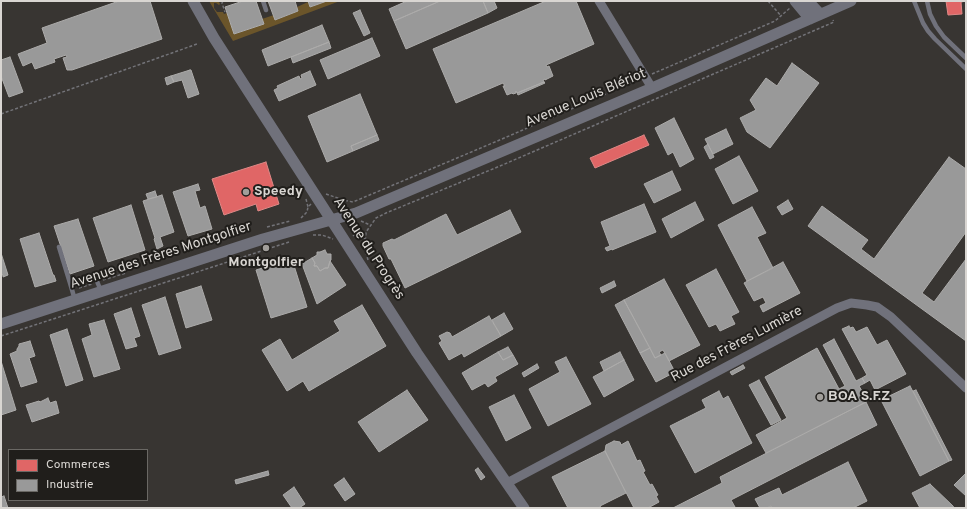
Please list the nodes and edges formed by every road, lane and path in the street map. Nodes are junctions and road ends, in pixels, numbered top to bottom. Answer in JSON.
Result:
{"nodes":[{"id":1,"x":193,"y":1,"type":"edge"},
{"id":2,"x":223,"y":1,"type":"edge"},
{"id":3,"x":263,"y":1,"type":"edge"},
{"id":4,"x":599,"y":1,"type":"edge"},
{"id":5,"x":768,"y":1,"type":"edge"},
{"id":6,"x":795,"y":1,"type":"edge"},
{"id":7,"x":808,"y":1,"type":"edge"},
{"id":8,"x":851,"y":1,"type":"edge"},
{"id":9,"x":914,"y":1,"type":"edge"},
{"id":10,"x":927,"y":1,"type":"edge"},
{"id":11,"x":266,"y":10,"type":"dead end"},
{"id":12,"x":225,"y":12,"type":"dead end"},
{"id":13,"x":819,"y":15,"type":"junction"},
{"id":14,"x":198,"y":44,"type":"dead end"},
{"id":15,"x":966,"y":58,"type":"edge"},
{"id":16,"x":966,"y":69,"type":"edge"},
{"id":17,"x":645,"y":77,"type":"junction"},
{"id":18,"x":652,"y":88,"type":"junction"},
{"id":19,"x":1,"y":114,"type":"edge"},
{"id":20,"x":318,"y":200,"type":"junction"},
{"id":21,"x":297,"y":220,"type":"dead end"},
{"id":22,"x":331,"y":221,"type":"junction"},
{"id":23,"x":311,"y":235,"type":"dead end"},
{"id":24,"x":354,"y":235,"type":"dead end"},
{"id":25,"x":333,"y":239,"type":"dead end"},
{"id":26,"x":365,"y":239,"type":"junction"},
{"id":27,"x":289,"y":242,"type":"dead end"},
{"id":28,"x":59,"y":247,"type":"dead end"},
{"id":29,"x":369,"y":260,"type":"dead end"},
{"id":30,"x":70,"y":283,"type":"junction"},
{"id":31,"x":101,"y":291,"type":"junction"},
{"id":32,"x":75,"y":300,"type":"junction"},
{"id":33,"x":1,"y":324,"type":"edge"},
{"id":34,"x":1,"y":336,"type":"edge"},
{"id":35,"x":966,"y":388,"type":"edge"},
{"id":36,"x":507,"y":483,"type":"junction"},
{"id":37,"x":524,"y":508,"type":"edge"}],
"edges":[{"from":1,"to":20,"type":"street","name":"Avenue du Progrès"},
{"from":2,"to":12,"type":"path"},
{"from":3,"to":11,"type":"lane"},
{"from":4,"to":17,"type":"street"},
{"from":5,"to":17,"type":"path"},
{"from":6,"to":13,"type":"street"},
{"from":7,"to":13,"type":"street"},
{"from":8,"to":13,"type":"street","name":"Avenue Louis Blériot"},
{"from":9,"to":16,"type":"lane"},
{"from":10,"to":15,"type":"lane"},
{"from":13,"to":18,"type":"street","name":"Avenue Louis Blériot"},
{"from":13,"to":26,"type":"path"},
{"from":14,"to":19,"type":"path"},
{"from":17,"to":18,"type":"street"},
{"from":17,"to":20,"type":"path"},
{"from":18,"to":22,"type":"street","name":"Avenue Louis Blériot"},
{"from":20,"to":21,"type":"path"},
{"from":20,"to":22,"type":"street","name":"Avenue du Progrès"},
{"from":22,"to":31,"type":"street","name":"Avenue des Frères Montgolfier"},
{"from":22,"to":36,"type":"street","name":"Avenue du Progrès"},
{"from":23,"to":25,"type":"path"},
{"from":24,"to":26,"type":"path"},
{"from":26,"to":29,"type":"path"},
{"from":27,"to":34,"type":"path"},
{"from":28,"to":30,"type":"lane"},
{"from":30,"to":31,"type":"lane"},
{"from":30,"to":32,"type":"lane"},
{"from":31,"to":32,"type":"street","name":"Avenue des Frères Montgolfier"},
{"from":32,"to":33,"type":"street","name":"Avenue des Frères Montgolfier"},
{"from":35,"to":36,"type":"street","name":"Rue des Frères Lumière"},
{"from":36,"to":37,"type":"street","name":"Avenue du Progrès"}]}
